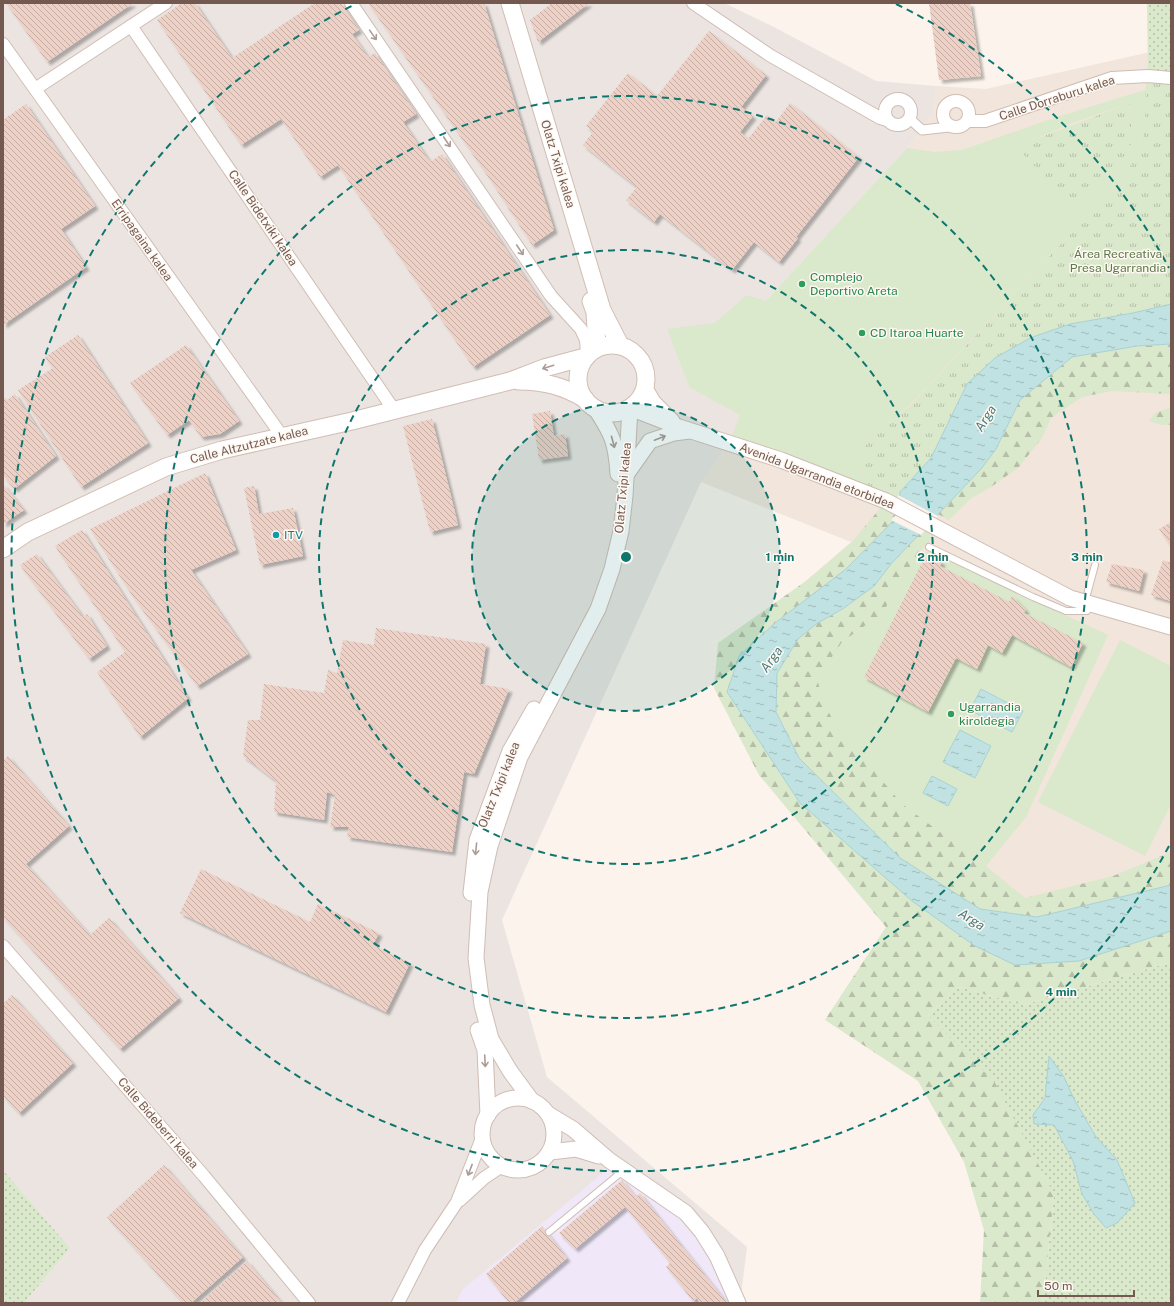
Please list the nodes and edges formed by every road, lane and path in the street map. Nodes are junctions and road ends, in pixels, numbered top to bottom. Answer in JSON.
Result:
{"nodes":[{"id":1,"x":166,"y":3,"type":"edge"},
{"id":2,"x":351,"y":3,"type":"edge"},
{"id":3,"x":499,"y":3,"type":"edge"},
{"id":4,"x":510,"y":3,"type":"edge"},
{"id":5,"x":693,"y":3,"type":"edge"},
{"id":6,"x":131,"y":26,"type":"junction"},
{"id":7,"x":3,"y":44,"type":"edge"},
{"id":8,"x":1171,"y":78,"type":"edge"},
{"id":9,"x":35,"y":89,"type":"junction"},
{"id":10,"x":885,"y":108,"type":"junction"},
{"id":11,"x":868,"y":110,"type":"junction"},
{"id":12,"x":887,"y":120,"type":"junction"},
{"id":13,"x":905,"y":122,"type":"junction"},
{"id":14,"x":963,"y":124,"type":"joint"},
{"id":15,"x":620,"y":345,"type":"junction"},
{"id":16,"x":590,"y":353,"type":"junction"},
{"id":17,"x":510,"y":381,"type":"junction"},
{"id":18,"x":645,"y":388,"type":"junction"},
{"id":19,"x":590,"y":404,"type":"junction"},
{"id":20,"x":630,"y":408,"type":"junction"},
{"id":21,"x":394,"y":410,"type":"junction"},
{"id":22,"x":685,"y":429,"type":"junction"},
{"id":23,"x":282,"y":436,"type":"junction"},
{"id":24,"x":626,"y":476,"type":"junction"},
{"id":25,"x":929,"y":547,"type":"dead end"},
{"id":26,"x":3,"y":549,"type":"edge"},
{"id":27,"x":1095,"y":565,"type":"dead end"},
{"id":28,"x":1089,"y":603,"type":"junction"},
{"id":29,"x":1171,"y":627,"type":"edge"},
{"id":30,"x":3,"y":946,"type":"edge"},
{"id":31,"x":532,"y":1101,"type":"junction"},
{"id":32,"x":548,"y":1114,"type":"junction"},
{"id":33,"x":488,"y":1115,"type":"junction"},
{"id":34,"x":482,"y":1138,"type":"junction"},
{"id":35,"x":550,"y":1152,"type":"junction"},
{"id":36,"x":609,"y":1160,"type":"junction"},
{"id":37,"x":502,"y":1166,"type":"junction"},
{"id":38,"x":624,"y":1170,"type":"junction"},
{"id":39,"x":457,"y":1202,"type":"junction"},
{"id":40,"x":550,"y":1232,"type":"dead end"},
{"id":41,"x":399,"y":1302,"type":"edge"},
{"id":42,"x":309,"y":1303,"type":"edge"},
{"id":43,"x":738,"y":1303,"type":"edge"}],
"edges":[{"from":1,"to":6,"type":"street"},
{"from":2,"to":16,"type":"street","one_way":true},
{"from":3,"to":16,"type":"main road","name":"Olatz Txipi kalea"},
{"from":4,"to":15,"type":"main road","name":"Olatz Txipi kalea"},
{"from":5,"to":11,"type":"street"},
{"from":6,"to":9,"type":"street"},
{"from":6,"to":21,"type":"street","name":"Calle Bidetxiki kalea"},
{"from":7,"to":9,"type":"street","name":"Erripagaina kalea"},
{"from":8,"to":14,"type":"street","name":"Calle Dorraburu kalea"},
{"from":9,"to":23,"type":"street","name":"Erripagaina kalea"},
{"from":10,"to":11,"type":"street"},
{"from":10,"to":12,"type":"street"},
{"from":10,"to":13,"type":"street"},
{"from":11,"to":12,"type":"street"},
{"from":12,"to":13,"type":"street"},
{"from":13,"to":14,"type":"street","name":"Calle Dorraburu kalea"},
{"from":15,"to":16,"type":"main road"},
{"from":15,"to":18,"type":"main road"},
{"from":16,"to":17,"type":"main road","one_way":true},
{"from":16,"to":19,"type":"main road"},
{"from":17,"to":19,"type":"main road"},
{"from":17,"to":21,"type":"main road","name":"Calle Altzutzate kalea"},
{"from":18,"to":20,"type":"main road"},
{"from":18,"to":22,"type":"street","name":"Avenida Ugarrandia etorbidea"},
{"from":19,"to":20,"type":"main road"},
{"from":19,"to":33,"type":"street","name":"Olatz Txipi kalea","one_way":true},
{"from":20,"to":22,"type":"street","name":"Avenida Ugarrandia etorbidea"},
{"from":20,"to":24,"type":"street","name":"Olatz Txipi kalea"},
{"from":21,"to":23,"type":"main road","name":"Calle Altzutzate kalea"},
{"from":24,"to":22,"type":"street","one_way":true},
{"from":22,"to":28,"type":"street","name":"Avenida Ugarrandia etorbidea"},
{"from":23,"to":26,"type":"main road","name":"Calle Altzutzate kalea"},
{"from":24,"to":31,"type":"street","name":"Olatz Txipi kalea"},
{"from":25,"to":28,"type":"lane"},
{"from":27,"to":28,"type":"lane"},
{"from":28,"to":29,"type":"street","name":"Avenida Ugarrandia etorbidea"},
{"from":30,"to":42,"type":"street","name":"Calle Bideberri kalea"},
{"from":31,"to":32,"type":"street"},
{"from":31,"to":33,"type":"street"},
{"from":32,"to":35,"type":"street"},
{"from":32,"to":36,"type":"street"},
{"from":33,"to":34,"type":"street"},
{"from":34,"to":37,"type":"street"},
{"from":34,"to":39,"type":"street","one_way":true},
{"from":35,"to":36,"type":"street"},
{"from":35,"to":37,"type":"street"},
{"from":36,"to":38,"type":"street"},
{"from":37,"to":39,"type":"street"},
{"from":38,"to":40,"type":"lane"},
{"from":38,"to":43,"type":"street"},
{"from":39,"to":41,"type":"street"}]}
